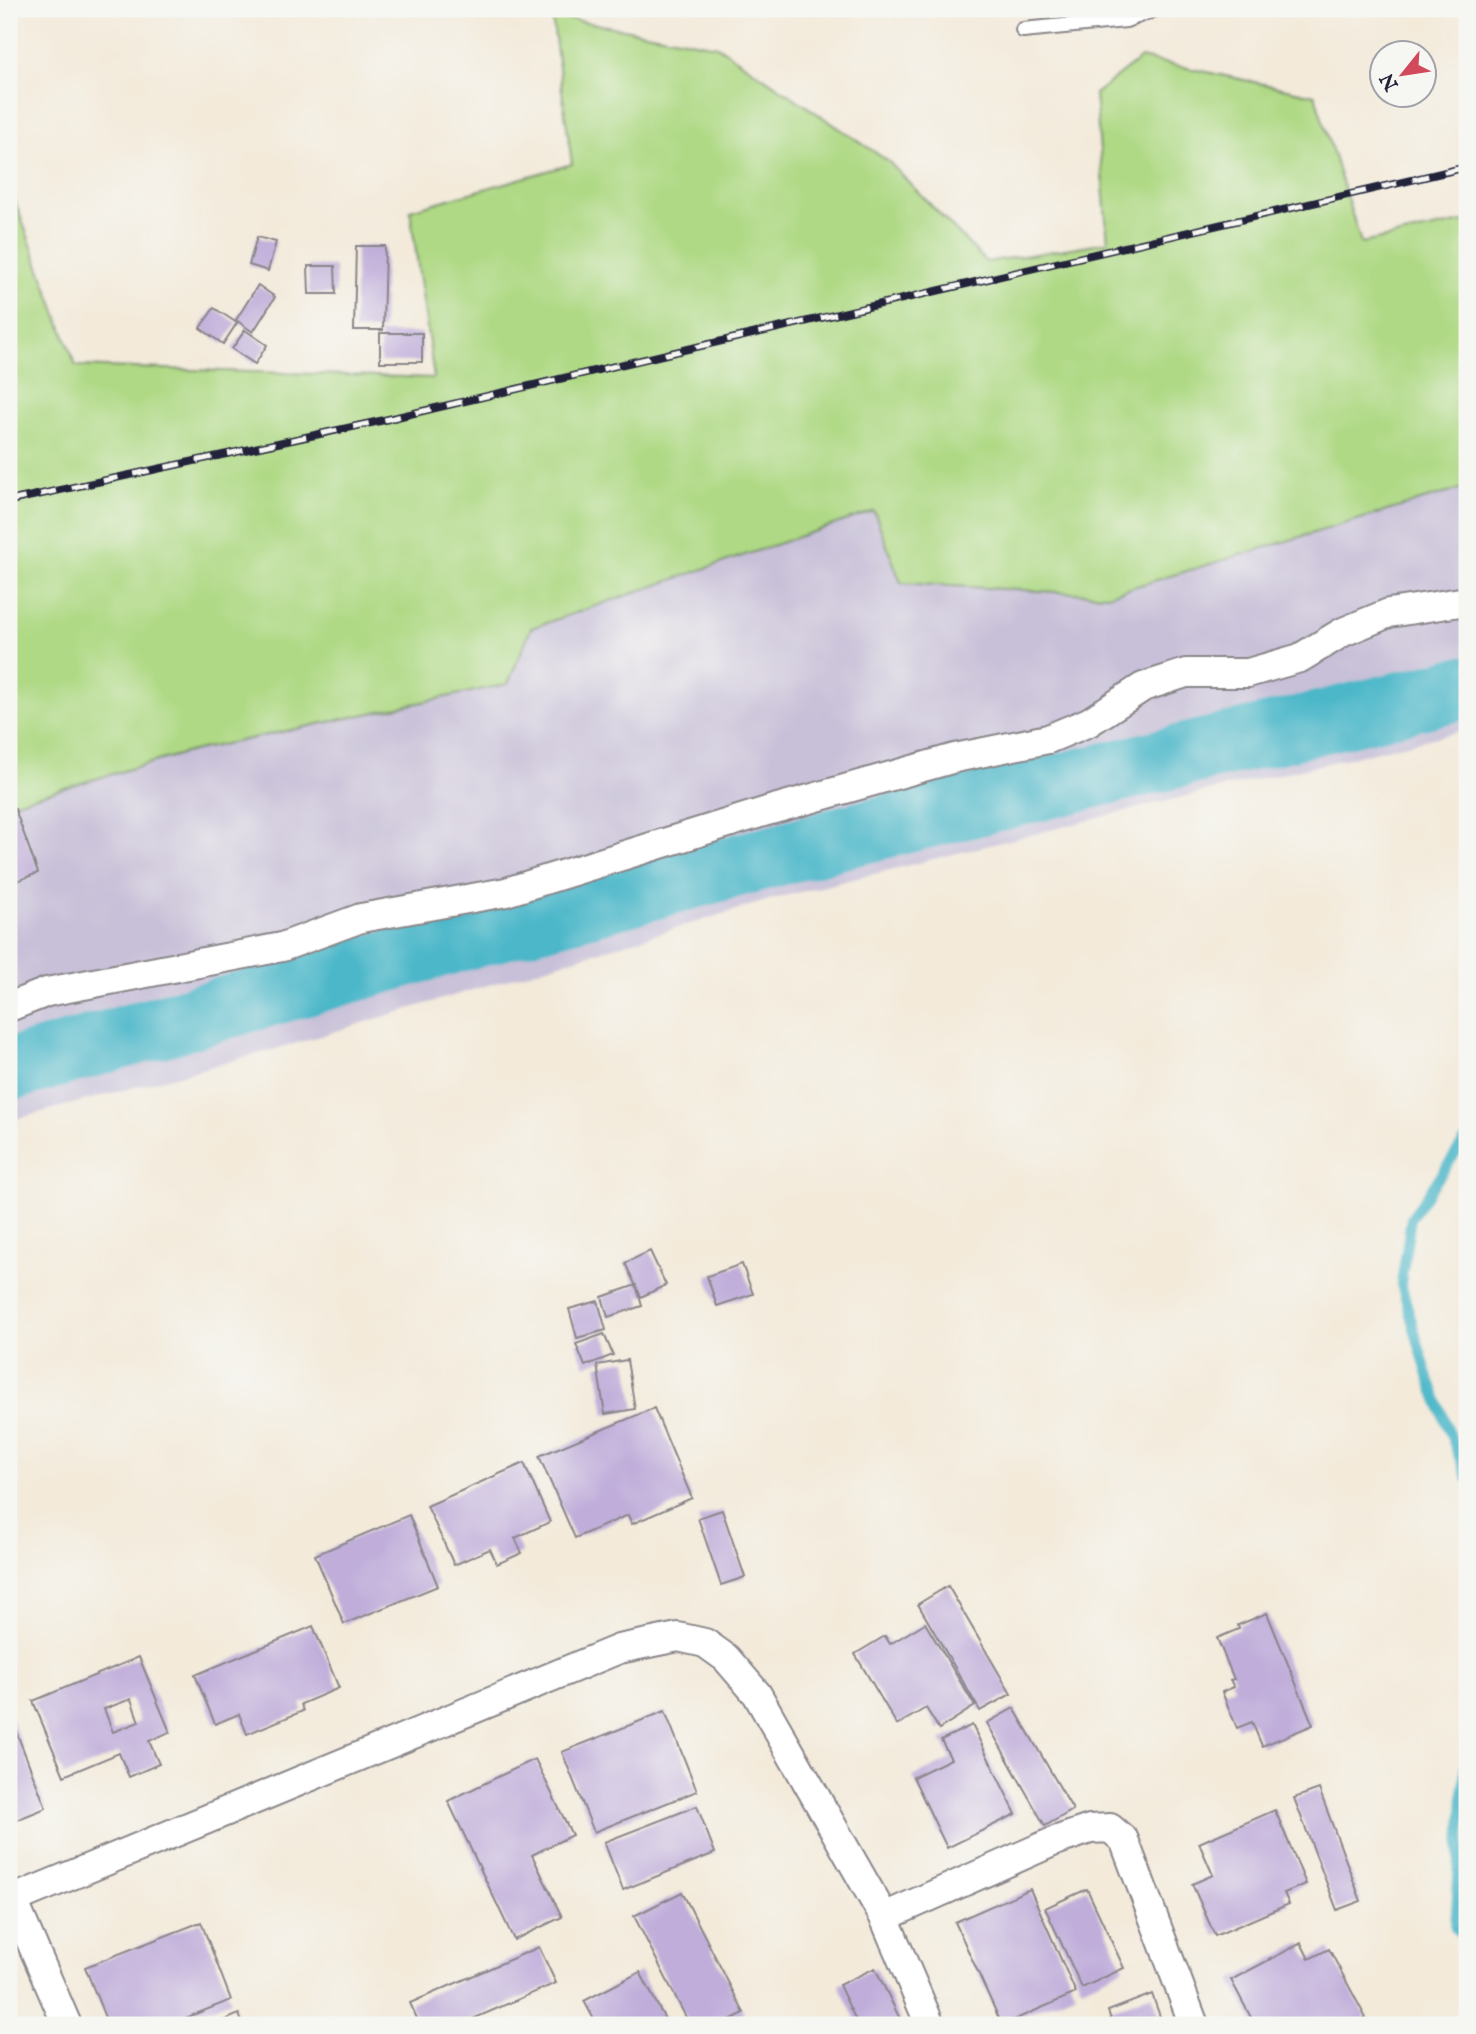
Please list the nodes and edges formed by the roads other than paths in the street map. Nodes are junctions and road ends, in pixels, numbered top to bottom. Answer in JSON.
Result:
{"nodes":[{"id":1,"x":1155,"y":9,"type":"edge"},
{"id":2,"x":1023,"y":30,"type":"dead end"},
{"id":3,"x":1467,"y":601,"type":"edge"},
{"id":4,"x":9,"y":1007,"type":"edge"},
{"id":5,"x":11,"y":1900,"type":"edge"},
{"id":6,"x":884,"y":1917,"type":"junction"},
{"id":7,"x":66,"y":2025,"type":"edge"},
{"id":8,"x":930,"y":2025,"type":"edge"},
{"id":9,"x":1194,"y":2025,"type":"edge"}],
"edges":[{"from":1,"to":2,"type":"lane"},
{"from":3,"to":4,"type":"street"},
{"from":5,"to":6,"type":"street"},
{"from":5,"to":7,"type":"street"},
{"from":6,"to":8,"type":"street"},
{"from":6,"to":9,"type":"street"}]}
